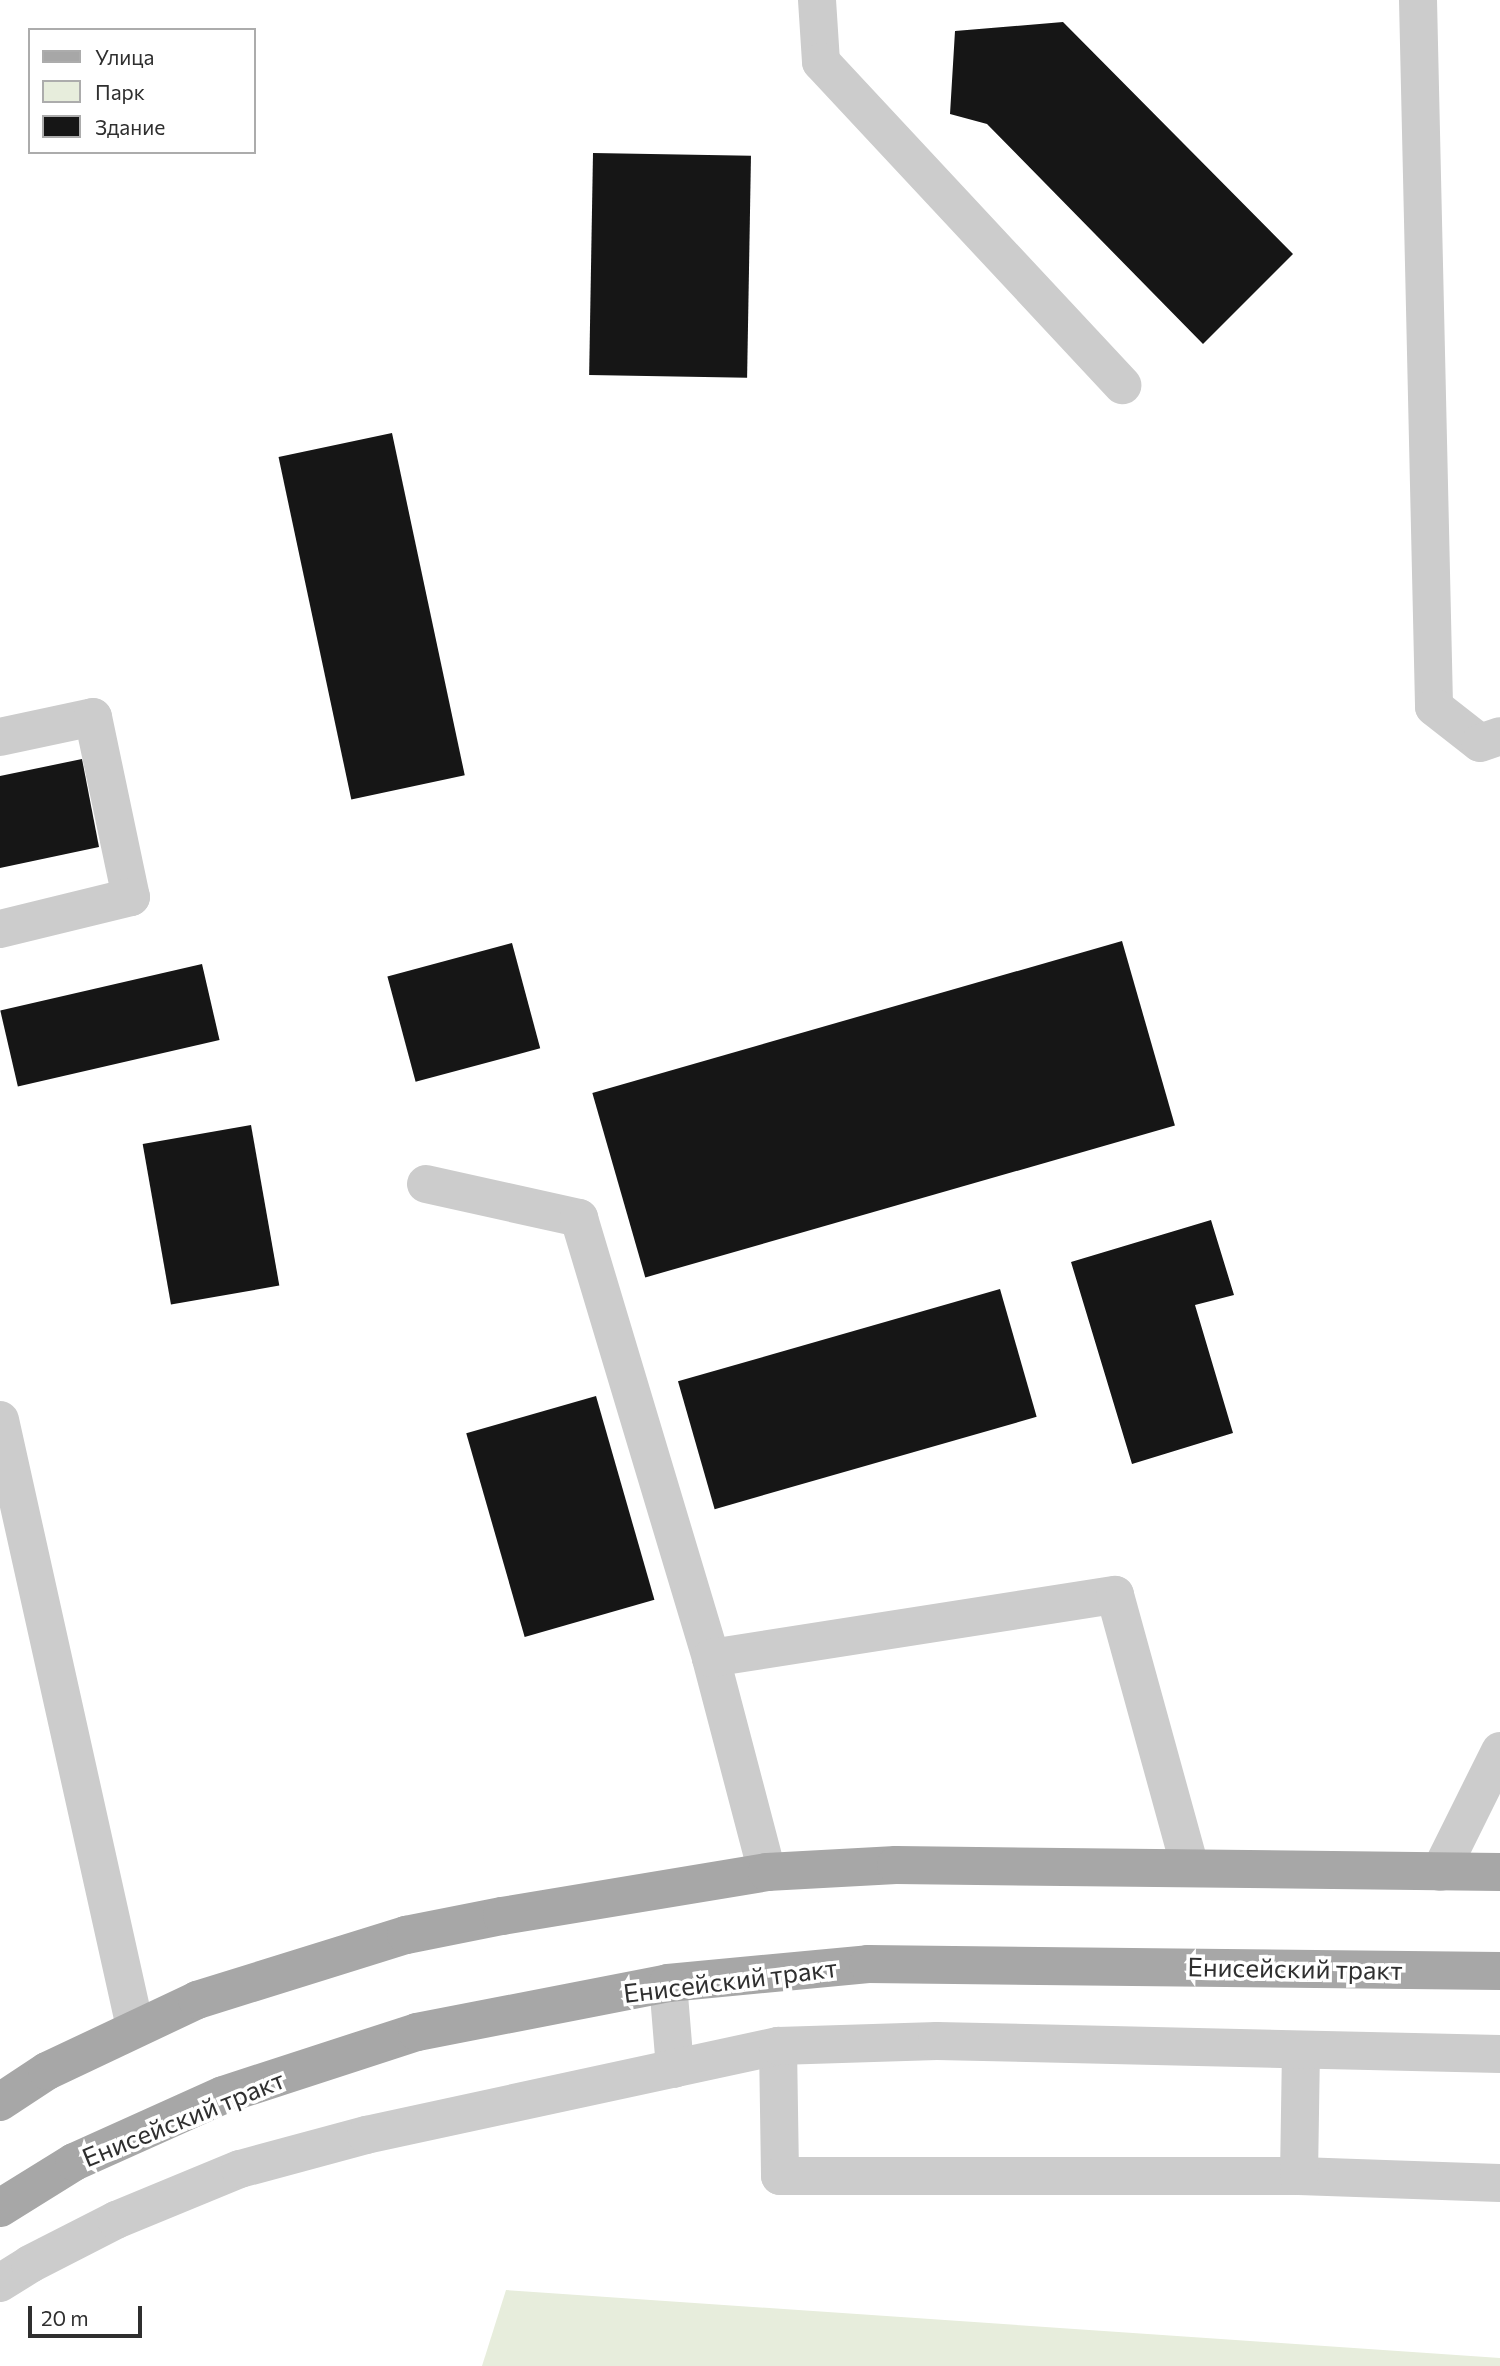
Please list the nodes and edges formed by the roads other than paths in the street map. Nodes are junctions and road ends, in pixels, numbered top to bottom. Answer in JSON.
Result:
{"nodes":[{"id":1,"x":817,"y":0,"type":"edge"},
{"id":2,"x":1418,"y":0,"type":"edge"},
{"id":3,"x":1122,"y":384,"type":"dead end"},
{"id":4,"x":1500,"y":736,"type":"edge"},
{"id":5,"x":0,"y":737,"type":"edge"},
{"id":6,"x":0,"y":929,"type":"edge"},
{"id":7,"x":426,"y":1184,"type":"dead end"},
{"id":8,"x":0,"y":1420,"type":"edge"},
{"id":9,"x":711,"y":1658,"type":"junction"},
{"id":10,"x":1500,"y":1751,"type":"edge"},
{"id":11,"x":1190,"y":1868,"type":"junction"},
{"id":12,"x":766,"y":1872,"type":"junction"},
{"id":13,"x":1440,"y":1872,"type":"junction"},
{"id":14,"x":1500,"y":1872,"type":"edge"},
{"id":15,"x":1500,"y":1970,"type":"edge"},
{"id":16,"x":668,"y":1983,"type":"junction"},
{"id":17,"x":135,"y":2027,"type":"junction"},
{"id":18,"x":778,"y":2046,"type":"junction"},
{"id":19,"x":1301,"y":2050,"type":"junction"},
{"id":20,"x":1500,"y":2054,"type":"edge"},
{"id":21,"x":675,"y":2069,"type":"junction"},
{"id":22,"x":0,"y":2102,"type":"edge"},
{"id":23,"x":1299,"y":2176,"type":"junction"},
{"id":24,"x":1500,"y":2183,"type":"edge"},
{"id":25,"x":0,"y":2208,"type":"edge"},
{"id":26,"x":0,"y":2283,"type":"edge"}],
"edges":[{"from":1,"to":3,"type":"lane"},
{"from":2,"to":4,"type":"lane"},
{"from":5,"to":6,"type":"lane"},
{"from":7,"to":9,"type":"lane"},
{"from":8,"to":17,"type":"lane"},
{"from":9,"to":11,"type":"lane"},
{"from":9,"to":12,"type":"lane"},
{"from":10,"to":13,"type":"lane"},
{"from":11,"to":12,"type":"main road"},
{"from":11,"to":13,"type":"main road"},
{"from":12,"to":17,"type":"main road"},
{"from":13,"to":14,"type":"main road"},
{"from":15,"to":16,"type":"main road","name":"Енисейский тракт"},
{"from":16,"to":21,"type":"lane"},
{"from":16,"to":25,"type":"main road","name":"Енисейский тракт"},
{"from":17,"to":22,"type":"main road"},
{"from":18,"to":19,"type":"lane"},
{"from":18,"to":21,"type":"lane"},
{"from":18,"to":23,"type":"lane"},
{"from":19,"to":20,"type":"lane"},
{"from":19,"to":23,"type":"lane"},
{"from":21,"to":26,"type":"lane"},
{"from":23,"to":24,"type":"lane"}]}
